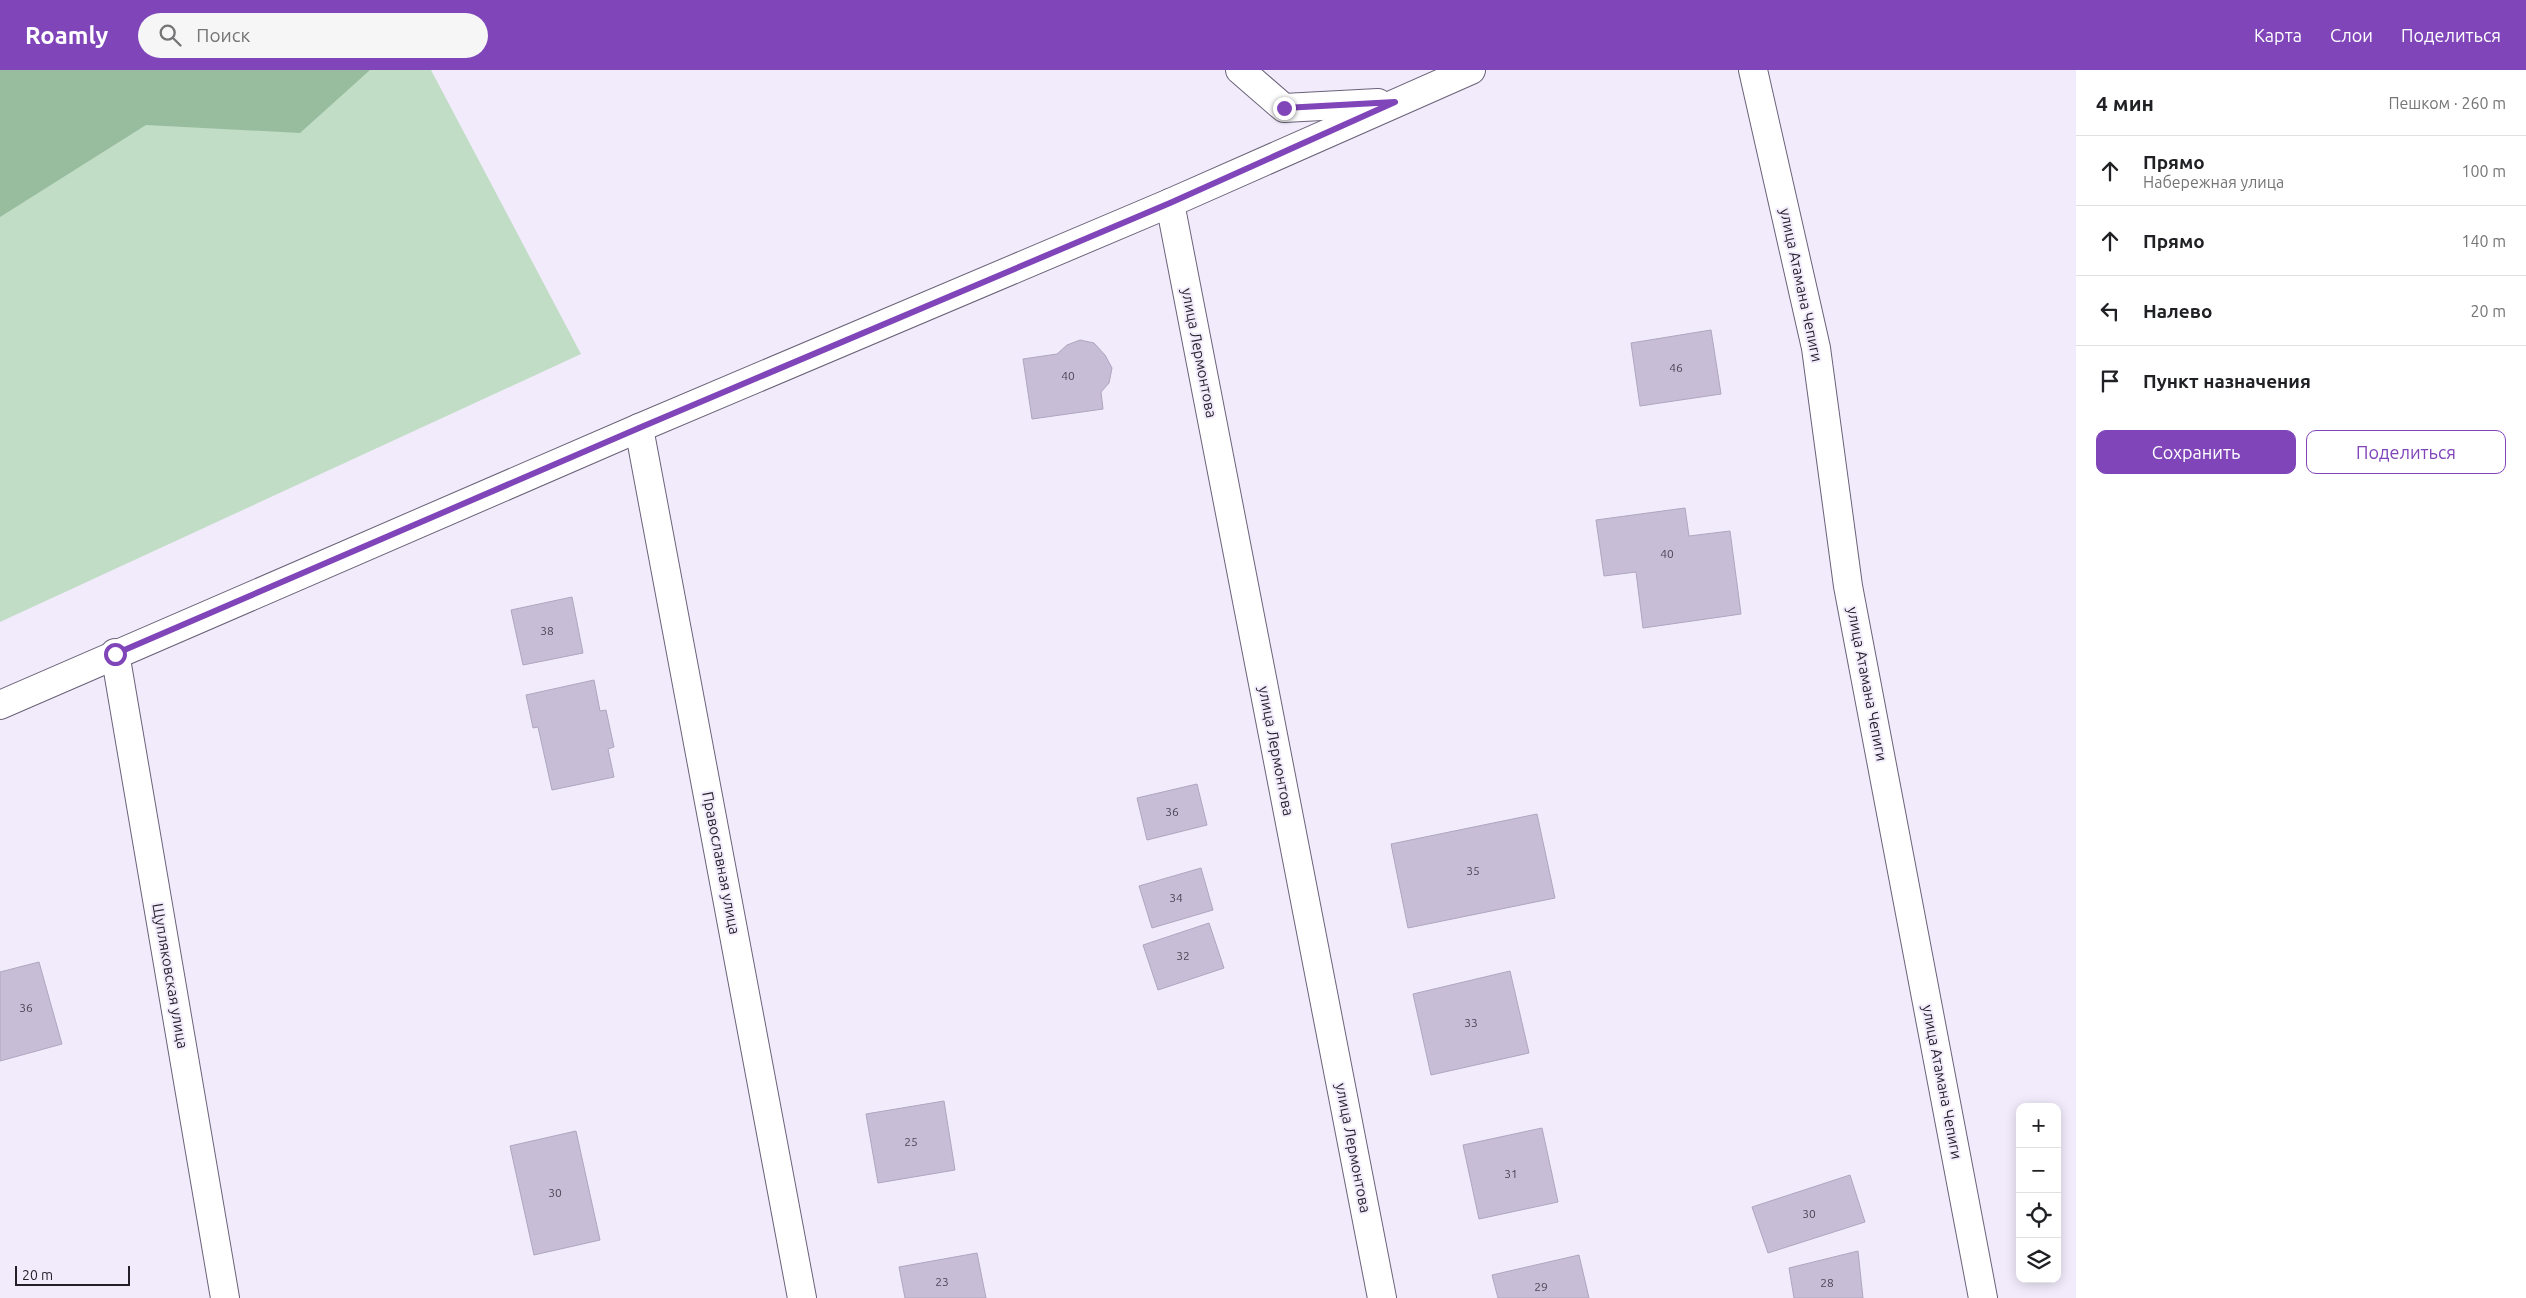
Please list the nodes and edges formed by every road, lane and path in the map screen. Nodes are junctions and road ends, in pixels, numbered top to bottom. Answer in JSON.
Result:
{"nodes":[{"id":1,"x":1240,"y":70,"type":"edge"},
{"id":2,"x":1471,"y":70,"type":"edge"},
{"id":3,"x":1753,"y":70,"type":"edge"},
{"id":4,"x":1395,"y":102,"type":"junction"},
{"id":5,"x":1170,"y":203,"type":"junction"},
{"id":6,"x":639,"y":428,"type":"junction"},
{"id":7,"x":115,"y":654,"type":"junction"},
{"id":8,"x":0,"y":705,"type":"edge"},
{"id":9,"x":225,"y":1298,"type":"edge"},
{"id":10,"x":802,"y":1298,"type":"edge"},
{"id":11,"x":1382,"y":1298,"type":"edge"},
{"id":12,"x":1983,"y":1298,"type":"edge"}],
"edges":[{"from":1,"to":4,"type":"street"},
{"from":2,"to":4,"type":"street"},
{"from":3,"to":12,"type":"street","name":"улица Атамана Чепиги"},
{"from":4,"to":5,"type":"street"},
{"from":5,"to":6,"type":"street"},
{"from":5,"to":11,"type":"street","name":"улица Лермонтова"},
{"from":6,"to":7,"type":"street"},
{"from":6,"to":10,"type":"street","name":"Православная улица"},
{"from":7,"to":8,"type":"street"},
{"from":7,"to":9,"type":"street","name":"Щупляковская улица"}]}
